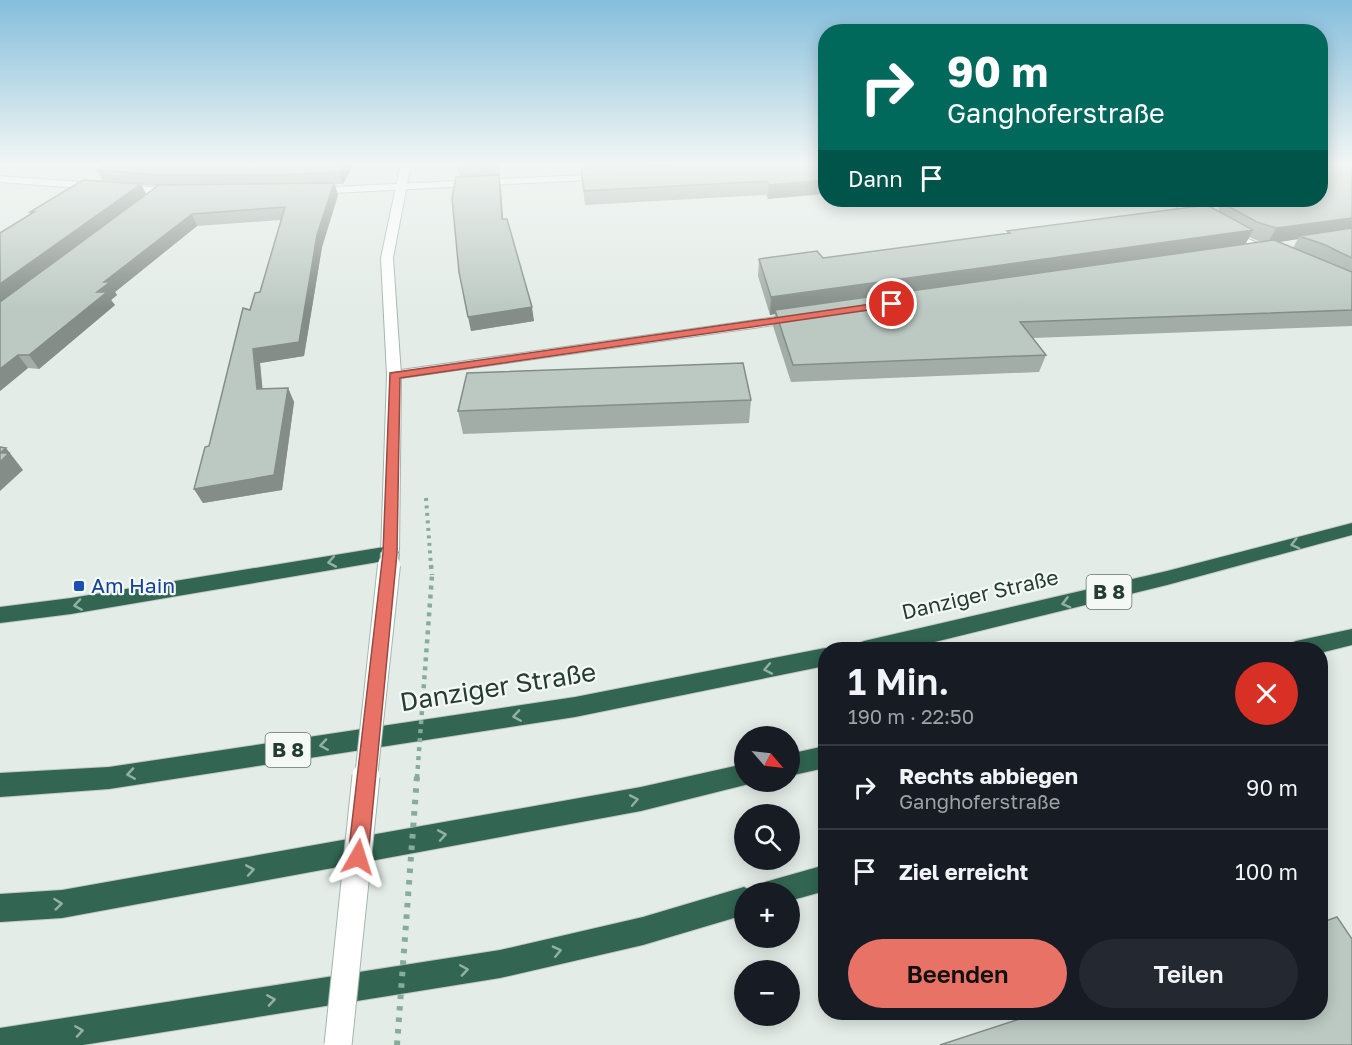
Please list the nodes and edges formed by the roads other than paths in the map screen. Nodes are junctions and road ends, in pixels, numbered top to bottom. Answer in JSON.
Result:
{"nodes":[{"id":1,"x":395,"y":212,"type":"edge"},
{"id":2,"x":1191,"y":212,"type":"edge"},
{"id":3,"x":1244,"y":254,"type":"edge"},
{"id":4,"x":810,"y":316,"type":"edge"},
{"id":5,"x":394,"y":375,"type":"junction"},
{"id":6,"x":1352,"y":529,"type":"edge"},
{"id":7,"x":390,"y":553,"type":"junction"},
{"id":8,"x":0,"y":615,"type":"edge"},
{"id":9,"x":1352,"y":639,"type":"edge"},
{"id":10,"x":898,"y":642,"type":"edge"},
{"id":11,"x":1328,"y":644,"type":"edge"},
{"id":12,"x":1328,"y":653,"type":"edge"},
{"id":13,"x":818,"y":658,"type":"edge"},
{"id":14,"x":818,"y":759,"type":"edge"},
{"id":15,"x":800,"y":763,"type":"edge"},
{"id":16,"x":734,"y":777,"type":"edge"},
{"id":17,"x":0,"y":785,"type":"edge"},
{"id":18,"x":818,"y":880,"type":"edge"},
{"id":19,"x":800,"y":885,"type":"edge"},
{"id":20,"x":734,"y":905,"type":"edge"},
{"id":21,"x":0,"y":908,"type":"edge"},
{"id":22,"x":0,"y":1043,"type":"edge"},
{"id":23,"x":338,"y":1045,"type":"edge"}],
"edges":[{"from":1,"to":5,"type":"street"},
{"from":2,"to":3,"type":"street"},
{"from":4,"to":5,"type":"street"},
{"from":5,"to":7,"type":"street"},
{"from":6,"to":10,"type":"highway","name":"Danziger Straße","number":"B 8","one_way":true},
{"from":7,"to":8,"type":"highway","one_way":true},
{"from":7,"to":23,"type":"street","bridge":true},
{"from":9,"to":11,"type":"highway"},
{"from":9,"to":12,"type":"highway"},
{"from":13,"to":17,"type":"highway","name":"Danziger Straße","number":"B 8","one_way":true},
{"from":14,"to":15,"type":"highway"},
{"from":21,"to":16,"type":"highway","one_way":true},
{"from":18,"to":19,"type":"highway"},
{"from":22,"to":20,"type":"highway","one_way":true}]}
